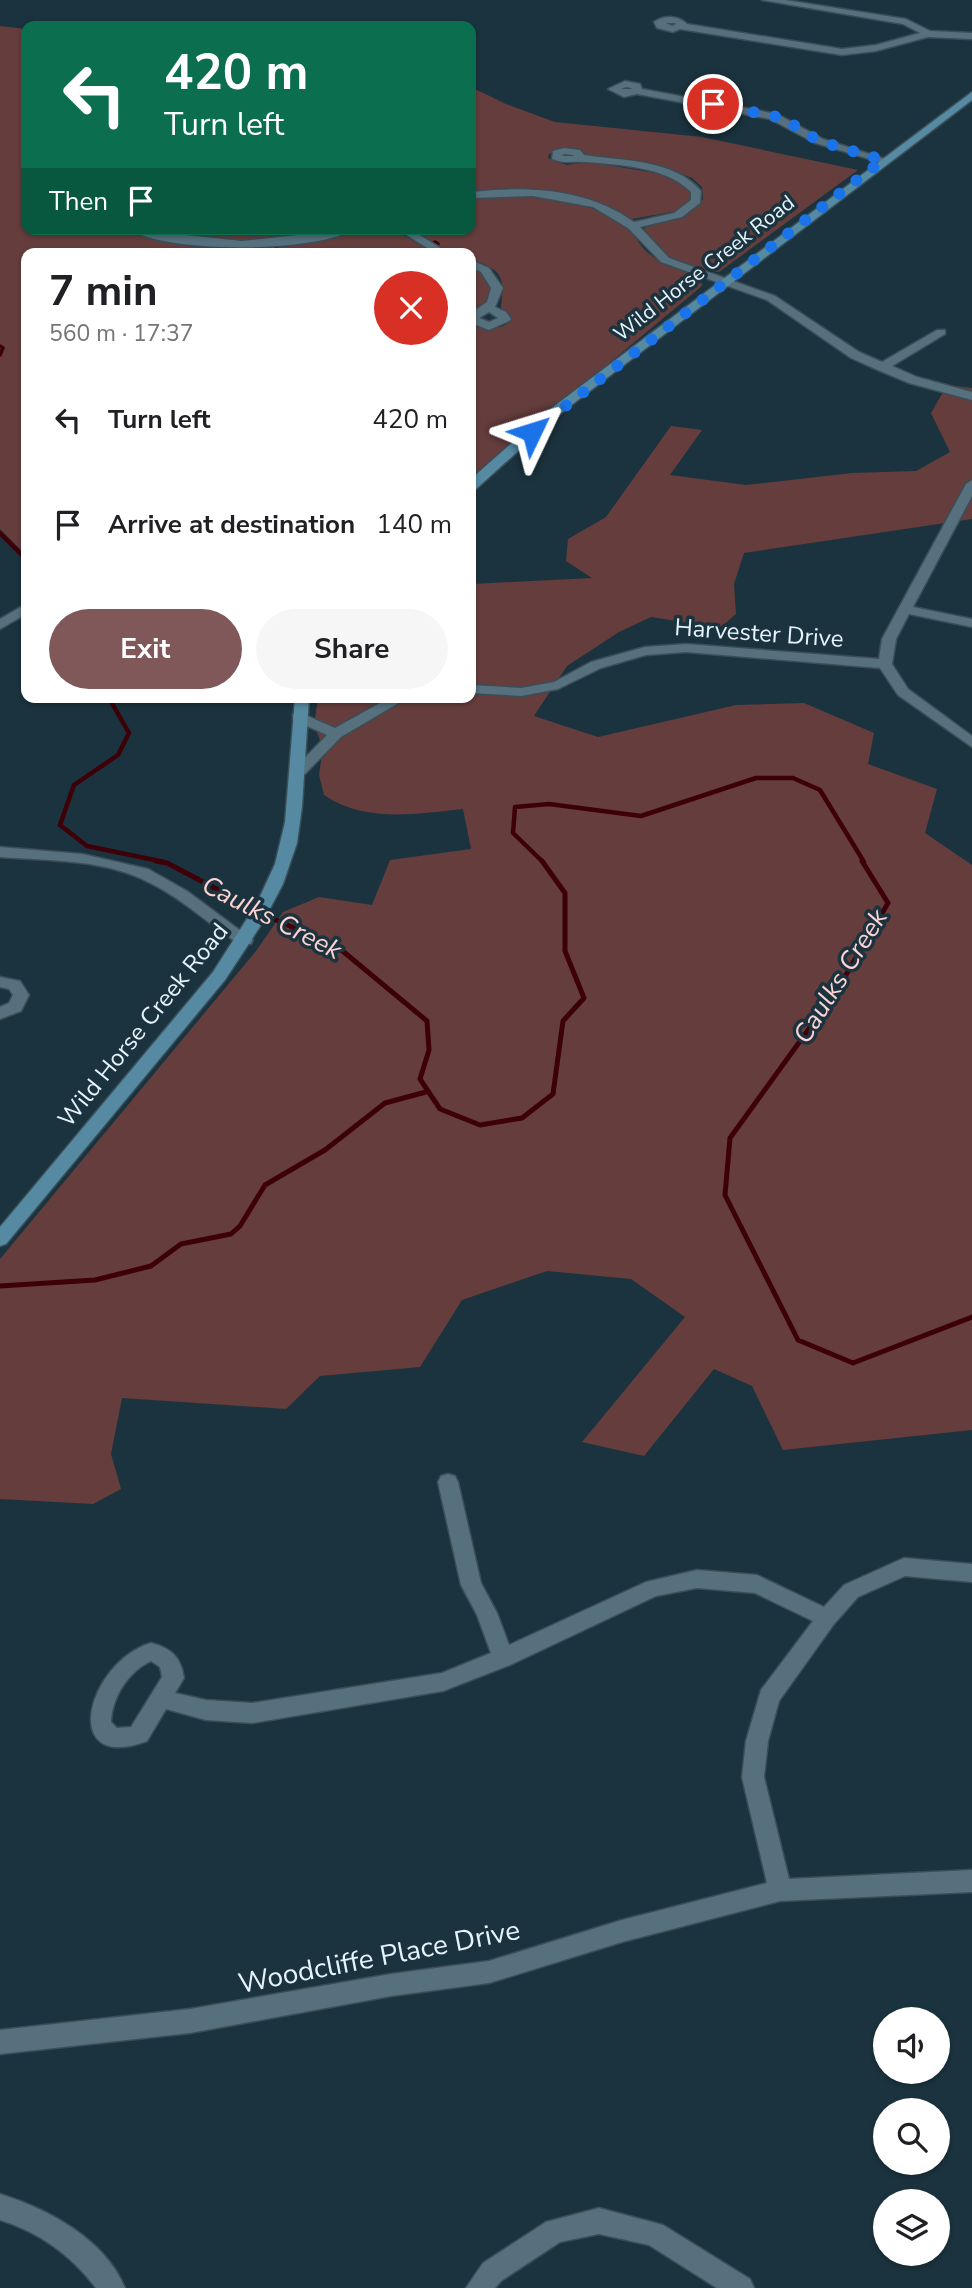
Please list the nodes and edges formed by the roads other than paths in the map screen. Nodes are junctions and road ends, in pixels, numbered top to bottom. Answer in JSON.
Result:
{"nodes":[{"id":1,"x":767,"y":0,"type":"edge"},
{"id":2,"x":681,"y":26,"type":"dead end"},
{"id":3,"x":928,"y":34,"type":"junction"},
{"id":4,"x":972,"y":36,"type":"edge"},
{"id":5,"x":637,"y":91,"type":"dead end"},
{"id":6,"x":972,"y":95,"type":"edge"},
{"id":7,"x":580,"y":158,"type":"dead end"},
{"id":8,"x":883,"y":160,"type":"junction"},
{"id":9,"x":476,"y":195,"type":"edge"},
{"id":10,"x":632,"y":226,"type":"junction"},
{"id":11,"x":161,"y":235,"type":"edge"},
{"id":12,"x":321,"y":235,"type":"edge"},
{"id":13,"x":412,"y":235,"type":"edge"},
{"id":14,"x":249,"y":248,"type":"edge"},
{"id":15,"x":262,"y":248,"type":"edge"},
{"id":16,"x":435,"y":248,"type":"edge"},
{"id":17,"x":476,"y":266,"type":"edge"},
{"id":18,"x":725,"y":281,"type":"junction"},
{"id":19,"x":489,"y":309,"type":"junction"},
{"id":20,"x":476,"y":316,"type":"edge"},
{"id":21,"x":476,"y":320,"type":"edge"},
{"id":22,"x":941,"y":332,"type":"dead end"},
{"id":23,"x":887,"y":364,"type":"junction"},
{"id":24,"x":972,"y":387,"type":"edge"},
{"id":25,"x":972,"y":397,"type":"edge"},
{"id":26,"x":476,"y":482,"type":"edge"},
{"id":27,"x":972,"y":484,"type":"edge"},
{"id":28,"x":905,"y":609,"type":"junction"},
{"id":29,"x":21,"y":611,"type":"edge"},
{"id":30,"x":972,"y":623,"type":"edge"},
{"id":31,"x":0,"y":625,"type":"edge"},
{"id":32,"x":885,"y":664,"type":"junction"},
{"id":33,"x":476,"y":689,"type":"edge"},
{"id":34,"x":301,"y":703,"type":"edge"},
{"id":35,"x":391,"y":703,"type":"edge"},
{"id":36,"x":298,"y":717,"type":"junction"},
{"id":37,"x":336,"y":734,"type":"junction"},
{"id":38,"x":972,"y":743,"type":"edge"},
{"id":39,"x":297,"y":774,"type":"junction"},
{"id":40,"x":0,"y":852,"type":"edge"},
{"id":41,"x":248,"y":934,"type":"junction"},
{"id":42,"x":0,"y":982,"type":"edge"},
{"id":43,"x":0,"y":1013,"type":"edge"},
{"id":44,"x":0,"y":1239,"type":"edge"},
{"id":45,"x":448,"y":1482,"type":"dead end"},
{"id":46,"x":972,"y":1573,"type":"edge"},
{"id":47,"x":827,"y":1618,"type":"junction"},
{"id":48,"x":503,"y":1658,"type":"junction"},
{"id":49,"x":162,"y":1698,"type":"dead end"},
{"id":50,"x":972,"y":1881,"type":"edge"},
{"id":51,"x":780,"y":1890,"type":"junction"},
{"id":52,"x":0,"y":2042,"type":"edge"},
{"id":53,"x":0,"y":2207,"type":"edge"},
{"id":54,"x":112,"y":2288,"type":"edge"},
{"id":55,"x":479,"y":2288,"type":"edge"},
{"id":56,"x":741,"y":2288,"type":"edge"}],
"edges":[{"from":1,"to":3,"type":"street"},
{"from":2,"to":3,"type":"street"},
{"from":3,"to":4,"type":"street"},
{"from":5,"to":8,"type":"street"},
{"from":6,"to":8,"type":"main road","name":"Wild Horse Creek Road"},
{"from":7,"to":10,"type":"street"},
{"from":8,"to":18,"type":"main road","name":"Wild Horse Creek Road"},
{"from":9,"to":10,"type":"street"},
{"from":10,"to":18,"type":"street"},
{"from":11,"to":14,"type":"street"},
{"from":12,"to":15,"type":"street"},
{"from":13,"to":16,"type":"street"},
{"from":17,"to":19,"type":"street"},
{"from":18,"to":23,"type":"street"},
{"from":18,"to":26,"type":"main road","name":"Wild Horse Creek Road"},
{"from":19,"to":20,"type":"street"},
{"from":19,"to":21,"type":"street"},
{"from":22,"to":23,"type":"street"},
{"from":23,"to":24,"type":"street"},
{"from":23,"to":25,"type":"street"},
{"from":27,"to":28,"type":"street"},
{"from":28,"to":30,"type":"street"},
{"from":28,"to":32,"type":"street"},
{"from":29,"to":31,"type":"street"},
{"from":32,"to":33,"type":"street","name":"Harvester Drive"},
{"from":32,"to":38,"type":"street"},
{"from":34,"to":36,"type":"main road","name":"Wild Horse Creek Road"},
{"from":35,"to":37,"type":"street"},
{"from":36,"to":37,"type":"street"},
{"from":36,"to":39,"type":"main road","name":"Wild Horse Creek Road"},
{"from":37,"to":39,"type":"street"},
{"from":39,"to":41,"type":"main road","name":"Wild Horse Creek Road"},
{"from":40,"to":41,"type":"street"},
{"from":41,"to":44,"type":"main road","name":"Wild Horse Creek Road"},
{"from":42,"to":43,"type":"street"},
{"from":45,"to":48,"type":"street"},
{"from":46,"to":47,"type":"street"},
{"from":47,"to":48,"type":"street"},
{"from":47,"to":51,"type":"street"},
{"from":48,"to":49,"type":"street"},
{"from":50,"to":51,"type":"street","name":"Woodcliffe Place Drive"},
{"from":51,"to":52,"type":"street","name":"Woodcliffe Place Drive"},
{"from":53,"to":54,"type":"street"},
{"from":55,"to":56,"type":"street"}]}
